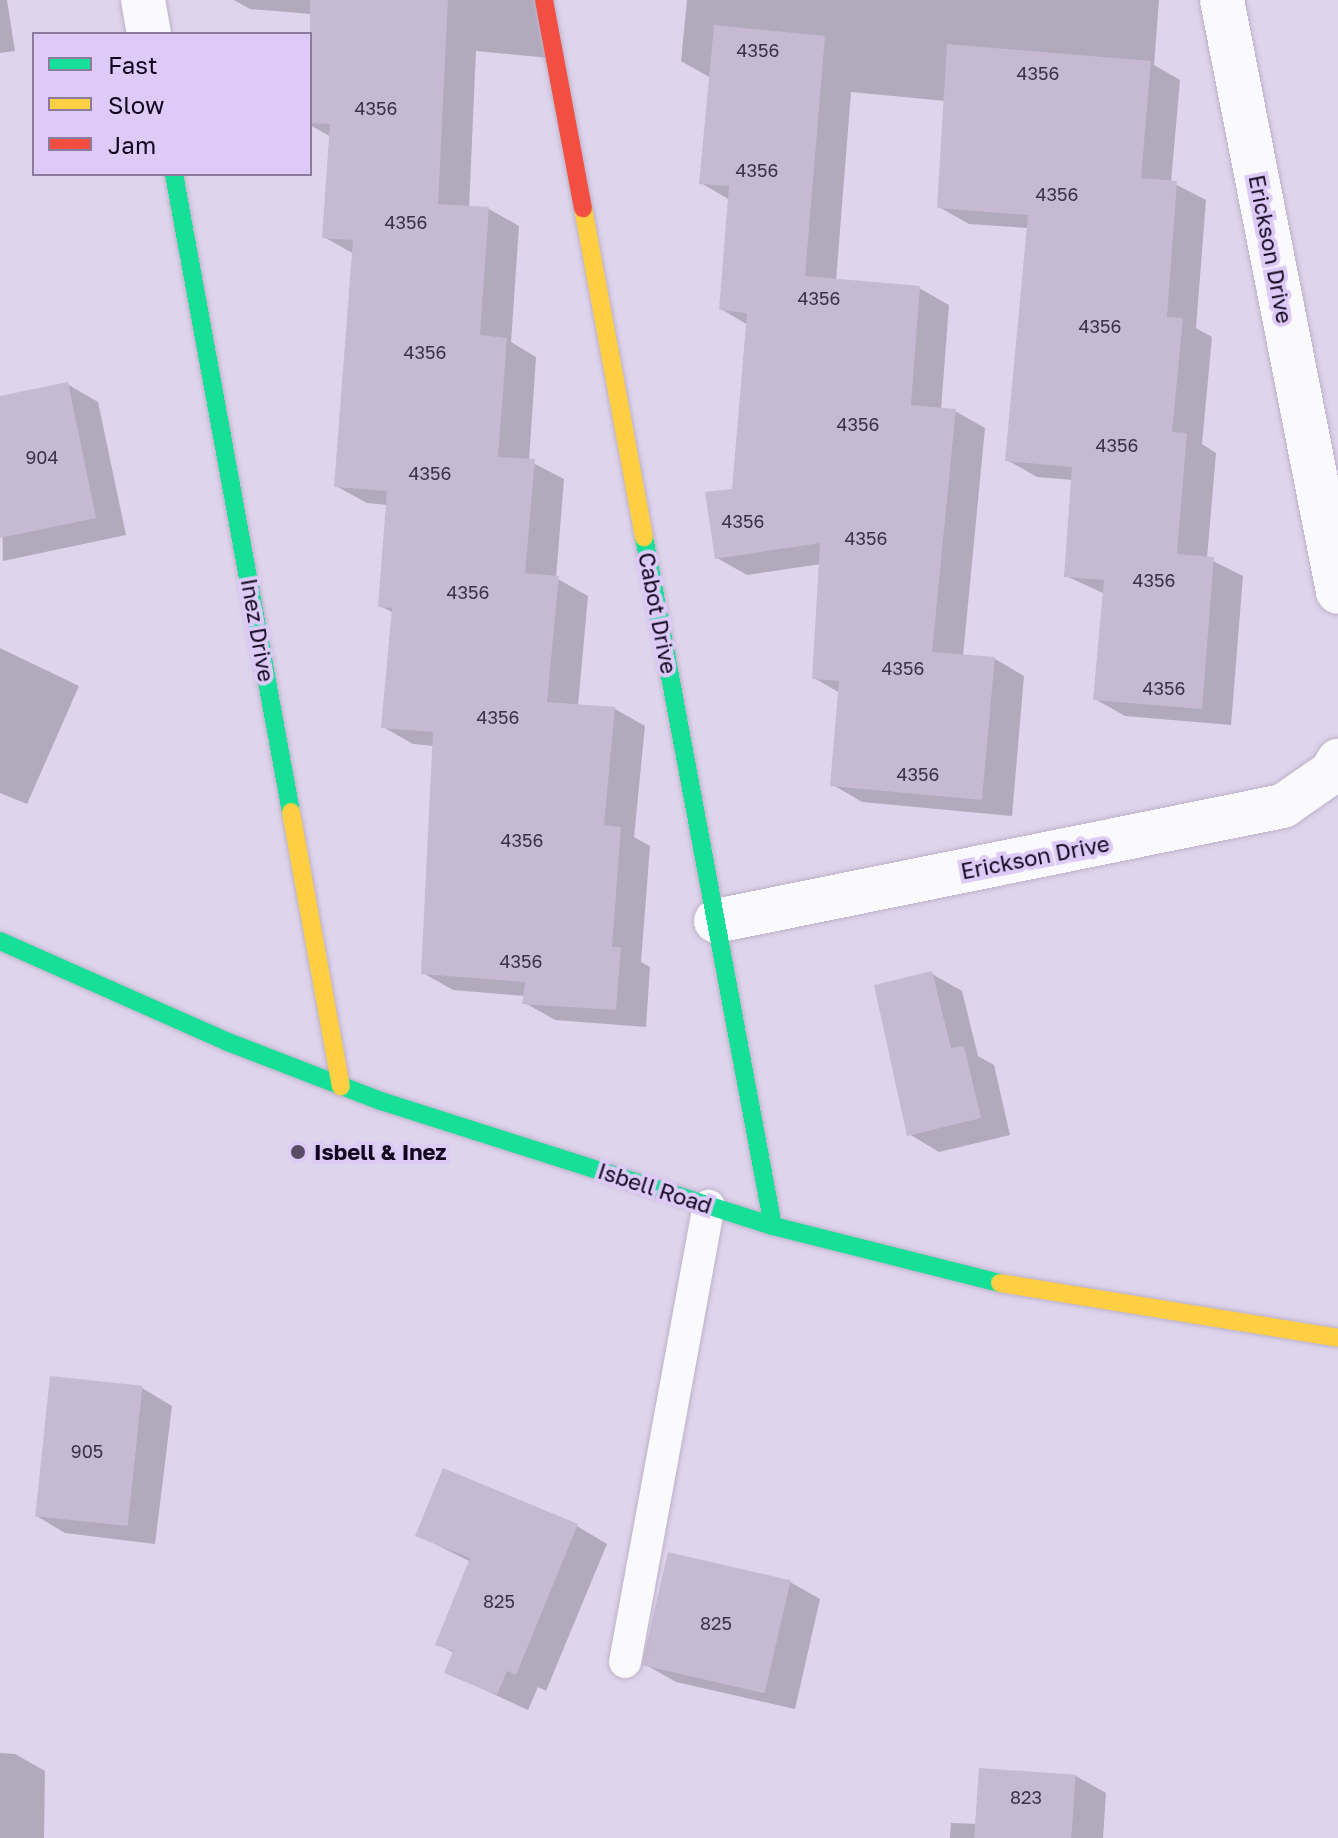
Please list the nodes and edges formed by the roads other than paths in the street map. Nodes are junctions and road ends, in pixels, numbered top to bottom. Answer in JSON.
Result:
{"nodes":[{"id":1,"x":143,"y":0,"type":"edge"},
{"id":2,"x":544,"y":0,"type":"edge"},
{"id":3,"x":1222,"y":0,"type":"edge"},
{"id":4,"x":149,"y":32,"type":"edge"},
{"id":5,"x":174,"y":176,"type":"edge"},
{"id":6,"x":1338,"y":592,"type":"edge"},
{"id":7,"x":1338,"y":761,"type":"edge"},
{"id":8,"x":716,"y":921,"type":"junction"},
{"id":9,"x":0,"y":941,"type":"edge"},
{"id":10,"x":341,"y":1086,"type":"junction"},
{"id":11,"x":709,"y":1206,"type":"junction"},
{"id":12,"x":773,"y":1226,"type":"junction"},
{"id":13,"x":1338,"y":1338,"type":"edge"},
{"id":14,"x":625,"y":1662,"type":"dead end"}],
"edges":[{"from":1,"to":4,"type":"street"},
{"from":2,"to":8,"type":"street","name":"Cabot Drive"},
{"from":3,"to":6,"type":"street","name":"Erickson Drive"},
{"from":5,"to":10,"type":"street","name":"Inez Drive"},
{"from":7,"to":8,"type":"street","name":"Erickson Drive"},
{"from":8,"to":12,"type":"street","name":"Cabot Drive"},
{"from":9,"to":10,"type":"street","name":"Isbell Road"},
{"from":10,"to":11,"type":"street","name":"Isbell Road"},
{"from":11,"to":12,"type":"street","name":"Isbell Road"},
{"from":11,"to":14,"type":"lane"},
{"from":12,"to":13,"type":"street","name":"Isbell Road"}]}
